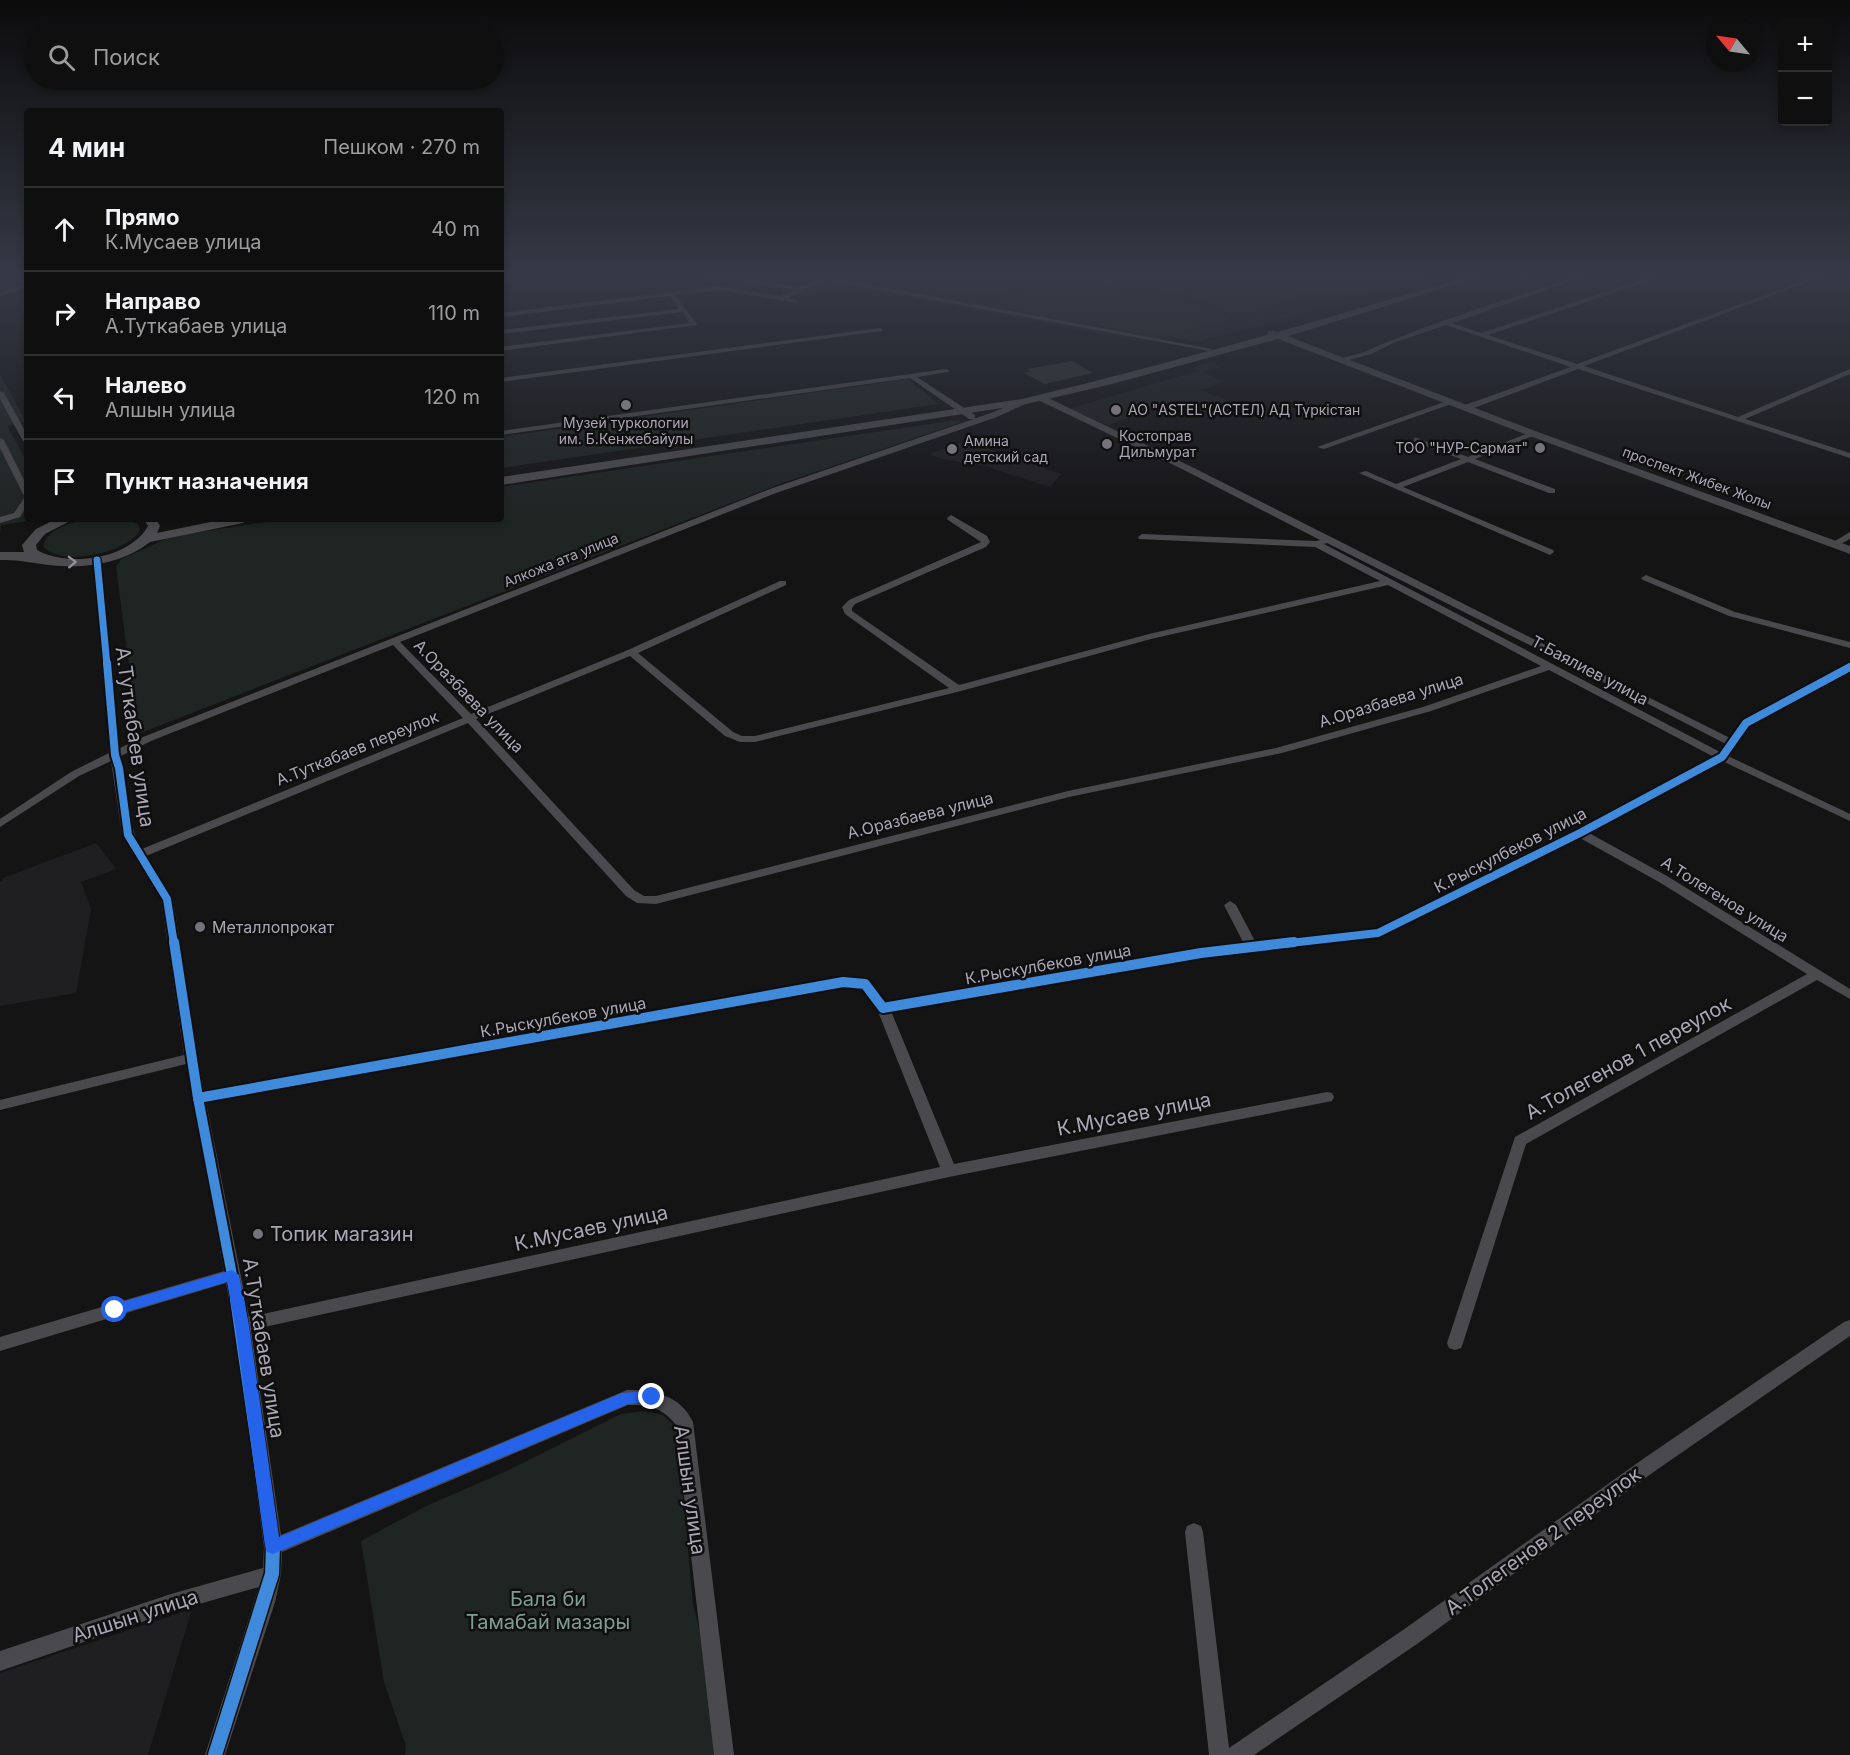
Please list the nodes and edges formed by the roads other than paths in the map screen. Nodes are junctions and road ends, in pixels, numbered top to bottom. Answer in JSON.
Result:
{"nodes":[{"id":1,"x":684,"y":356,"type":"edge"},
{"id":2,"x":1183,"y":356,"type":"edge"},
{"id":3,"x":1195,"y":356,"type":"edge"},
{"id":4,"x":1331,"y":356,"type":"edge"},
{"id":5,"x":1358,"y":356,"type":"edge"},
{"id":6,"x":1543,"y":356,"type":"edge"},
{"id":7,"x":1602,"y":356,"type":"edge"},
{"id":8,"x":1342,"y":360,"type":"junction"},
{"id":9,"x":1574,"y":366,"type":"junction"},
{"id":10,"x":946,"y":370,"type":"dead end"},
{"id":11,"x":1850,"y":371,"type":"edge"},
{"id":12,"x":911,"y":376,"type":"junction"},
{"id":13,"x":504,"y":380,"type":"edge"},
{"id":14,"x":0,"y":393,"type":"edge"},
{"id":15,"x":1041,"y":398,"type":"junction"},
{"id":16,"x":1022,"y":402,"type":"junction"},
{"id":17,"x":1454,"y":402,"type":"junction"},
{"id":18,"x":1468,"y":407,"type":"junction"},
{"id":19,"x":962,"y":410,"type":"junction"},
{"id":20,"x":1739,"y":419,"type":"junction"},
{"id":21,"x":976,"y":420,"type":"junction"},
{"id":22,"x":504,"y":433,"type":"edge"},
{"id":23,"x":1534,"y":434,"type":"junction"},
{"id":24,"x":24,"y":436,"type":"edge"},
{"id":25,"x":0,"y":440,"type":"edge"},
{"id":26,"x":1417,"y":440,"type":"dead end"},
{"id":27,"x":1321,"y":447,"type":"dead end"},
{"id":28,"x":1850,"y":456,"type":"edge"},
{"id":29,"x":1467,"y":459,"type":"junction"},
{"id":30,"x":1363,"y":473,"type":"dead end"},
{"id":31,"x":504,"y":476,"type":"edge"},
{"id":32,"x":504,"y":481,"type":"edge"},
{"id":33,"x":1396,"y":487,"type":"junction"},
{"id":34,"x":24,"y":488,"type":"edge"},
{"id":35,"x":1552,"y":491,"type":"dead end"},
{"id":36,"x":24,"y":504,"type":"edge"},
{"id":37,"x":951,"y":518,"type":"dead end"},
{"id":38,"x":0,"y":520,"type":"edge"},
{"id":39,"x":61,"y":522,"type":"edge"},
{"id":40,"x":151,"y":522,"type":"edge"},
{"id":41,"x":226,"y":522,"type":"edge"},
{"id":42,"x":1850,"y":535,"type":"edge"},
{"id":43,"x":35,"y":536,"type":"junction"},
{"id":44,"x":1142,"y":537,"type":"dead end"},
{"id":45,"x":147,"y":539,"type":"junction"},
{"id":46,"x":1328,"y":540,"type":"junction"},
{"id":47,"x":1317,"y":544,"type":"junction"},
{"id":48,"x":1834,"y":544,"type":"junction"},
{"id":49,"x":0,"y":548,"type":"edge"},
{"id":50,"x":1850,"y":550,"type":"edge"},
{"id":51,"x":1550,"y":552,"type":"dead end"},
{"id":52,"x":0,"y":556,"type":"edge"},
{"id":53,"x":38,"y":558,"type":"junction"},
{"id":54,"x":97,"y":560,"type":"junction"},
{"id":55,"x":1646,"y":578,"type":"dead end"},
{"id":56,"x":1388,"y":582,"type":"junction"},
{"id":57,"x":783,"y":583,"type":"dead end"},
{"id":58,"x":394,"y":641,"type":"junction"},
{"id":59,"x":1850,"y":645,"type":"edge"},
{"id":60,"x":631,"y":652,"type":"junction"},
{"id":61,"x":1551,"y":666,"type":"junction"},
{"id":62,"x":1850,"y":667,"type":"edge"},
{"id":63,"x":1613,"y":683,"type":"dead end"},
{"id":64,"x":957,"y":689,"type":"junction"},
{"id":65,"x":1630,"y":692,"type":"dead end"},
{"id":66,"x":469,"y":718,"type":"junction"},
{"id":67,"x":1730,"y":742,"type":"junction"},
{"id":68,"x":116,"y":755,"type":"junction"},
{"id":69,"x":1722,"y":757,"type":"junction"},
{"id":70,"x":1850,"y":818,"type":"edge"},
{"id":71,"x":0,"y":824,"type":"edge"},
{"id":72,"x":1580,"y":833,"type":"junction"},
{"id":73,"x":140,"y":854,"type":"junction"},
{"id":74,"x":1230,"y":905,"type":"dead end"},
{"id":75,"x":1252,"y":948,"type":"junction"},
{"id":76,"x":1816,"y":975,"type":"junction"},
{"id":77,"x":1850,"y":995,"type":"edge"},
{"id":78,"x":883,"y":1008,"type":"junction"},
{"id":79,"x":192,"y":1058,"type":"junction"},
{"id":80,"x":1327,"y":1097,"type":"dead end"},
{"id":81,"x":198,"y":1098,"type":"junction"},
{"id":82,"x":0,"y":1105,"type":"edge"},
{"id":83,"x":949,"y":1171,"type":"junction"},
{"id":84,"x":232,"y":1275,"type":"junction"},
{"id":85,"x":242,"y":1325,"type":"junction"},
{"id":86,"x":1850,"y":1327,"type":"edge"},
{"id":87,"x":1455,"y":1343,"type":"dead end"},
{"id":88,"x":0,"y":1344,"type":"edge"},
{"id":89,"x":1194,"y":1532,"type":"dead end"},
{"id":90,"x":273,"y":1546,"type":"junction"},
{"id":91,"x":272,"y":1574,"type":"junction"},
{"id":92,"x":0,"y":1661,"type":"edge"},
{"id":93,"x":215,"y":1755,"type":"edge"},
{"id":94,"x":724,"y":1755,"type":"edge"},
{"id":95,"x":1219,"y":1755,"type":"edge"},
{"id":96,"x":1236,"y":1755,"type":"edge"}],
"edges":[{"from":1,"to":13,"type":"street"},
{"from":2,"to":19,"type":"main road"},
{"from":3,"to":15,"type":"main road"},
{"from":4,"to":8,"type":"main road","name":"проспект Жибек Жолы"},
{"from":5,"to":8,"type":"street"},
{"from":6,"to":9,"type":"street"},
{"from":7,"to":9,"type":"street"},
{"from":8,"to":17,"type":"main road","name":"проспект Жибек Жолы"},
{"from":9,"to":18,"type":"street"},
{"from":9,"to":20,"type":"street"},
{"from":10,"to":12,"type":"street"},
{"from":11,"to":20,"type":"street"},
{"from":12,"to":19,"type":"street"},
{"from":12,"to":22,"type":"street"},
{"from":14,"to":24,"type":"street"},
{"from":15,"to":16,"type":"main road"},
{"from":15,"to":46,"type":"street","name":"Т.Баялиев улица"},
{"from":16,"to":19,"type":"main road"},
{"from":16,"to":21,"type":"street","name":"Алкожа ата улица"},
{"from":17,"to":18,"type":"main road","name":"проспект Жибек Жолы"},
{"from":17,"to":27,"type":"street"},
{"from":18,"to":23,"type":"main road","name":"проспект Жибек Жолы"},
{"from":19,"to":21,"type":"street"},
{"from":19,"to":31,"type":"main road"},
{"from":19,"to":32,"type":"main road"},
{"from":20,"to":28,"type":"street"},
{"from":21,"to":58,"type":"street","name":"Алкожа ата улица"},
{"from":23,"to":29,"type":"street"},
{"from":23,"to":48,"type":"main road","name":"проспект Жибек Жолы"},
{"from":25,"to":34,"type":"street"},
{"from":26,"to":29,"type":"street"},
{"from":29,"to":33,"type":"street"},
{"from":29,"to":35,"type":"street"},
{"from":30,"to":33,"type":"street"},
{"from":33,"to":51,"type":"street"},
{"from":36,"to":38,"type":"street"},
{"from":37,"to":64,"type":"street"},
{"from":39,"to":43,"type":"main road"},
{"from":40,"to":45,"type":"main road"},
{"from":41,"to":45,"type":"main road"},
{"from":42,"to":48,"type":"street"},
{"from":43,"to":49,"type":"main road"},
{"from":43,"to":53,"type":"main road"},
{"from":44,"to":47,"type":"street","name":"Т.Баялиев улица"},
{"from":45,"to":54,"type":"main road"},
{"from":46,"to":47,"type":"street","name":"Т.Баялиев улица"},
{"from":46,"to":63,"type":"street","name":"Т.Баялиев улица"},
{"from":47,"to":56,"type":"street","name":"Т.Баялиев улица"},
{"from":48,"to":50,"type":"main road","name":"проспект Жибек Жолы"},
{"from":52,"to":53,"type":"main road"},
{"from":53,"to":54,"type":"main road","one_way":true},
{"from":54,"to":68,"type":"street","name":"А.Туткабаев улица"},
{"from":55,"to":59,"type":"street"},
{"from":56,"to":61,"type":"street","name":"Т.Баялиев улица"},
{"from":56,"to":64,"type":"street"},
{"from":57,"to":60,"type":"street","name":"А.Туткабаев переулок"},
{"from":58,"to":66,"type":"street","name":"А.Оразбаева улица"},
{"from":58,"to":68,"type":"street","name":"Алкожа ата улица"},
{"from":60,"to":64,"type":"street"},
{"from":60,"to":66,"type":"street","name":"А.Туткабаев переулок"},
{"from":61,"to":66,"type":"street","name":"А.Оразбаева улица"},
{"from":61,"to":69,"type":"street","name":"Т.Баялиев улица"},
{"from":62,"to":67,"type":"street"},
{"from":65,"to":67,"type":"street","name":"Т.Баялиев улица"},
{"from":66,"to":73,"type":"street","name":"А.Туткабаев переулок"},
{"from":67,"to":69,"type":"street"},
{"from":68,"to":71,"type":"street","name":"Алкожа ата улица"},
{"from":68,"to":73,"type":"street","name":"А.Туткабаев улица"},
{"from":69,"to":70,"type":"street","name":"Т.Баялиев улица"},
{"from":69,"to":72,"type":"street","name":"К.Рыскулбеков улица"},
{"from":72,"to":75,"type":"street","name":"К.Рыскулбеков улица"},
{"from":72,"to":76,"type":"street","name":"А.Толегенов улица"},
{"from":73,"to":79,"type":"street","name":"А.Туткабаев улица"},
{"from":74,"to":75,"type":"street"},
{"from":75,"to":78,"type":"street","name":"К.Рыскулбеков улица"},
{"from":76,"to":77,"type":"street","name":"А.Толегенов улица"},
{"from":76,"to":87,"type":"street","name":"А.Толегенов 1 переулок"},
{"from":78,"to":81,"type":"street","name":"К.Рыскулбеков улица"},
{"from":78,"to":83,"type":"street"},
{"from":79,"to":81,"type":"street","name":"А.Туткабаев улица"},
{"from":79,"to":82,"type":"street"},
{"from":80,"to":83,"type":"street","name":"К.Мусаев улица"},
{"from":81,"to":84,"type":"street","name":"А.Туткабаев улица"},
{"from":83,"to":85,"type":"street","name":"К.Мусаев улица"},
{"from":84,"to":85,"type":"street","name":"А.Туткабаев улица"},
{"from":84,"to":88,"type":"street"},
{"from":85,"to":90,"type":"street","name":"А.Туткабаев улица"},
{"from":86,"to":96,"type":"street","name":"А.Толегенов 2 переулок"},
{"from":89,"to":95,"type":"street"},
{"from":90,"to":91,"type":"street","name":"А.Туткабаев улица"},
{"from":90,"to":94,"type":"street","name":"Алшын улица"},
{"from":91,"to":92,"type":"street","name":"Алшын улица"},
{"from":91,"to":93,"type":"street","name":"А.Туткабаев улица"}]}
